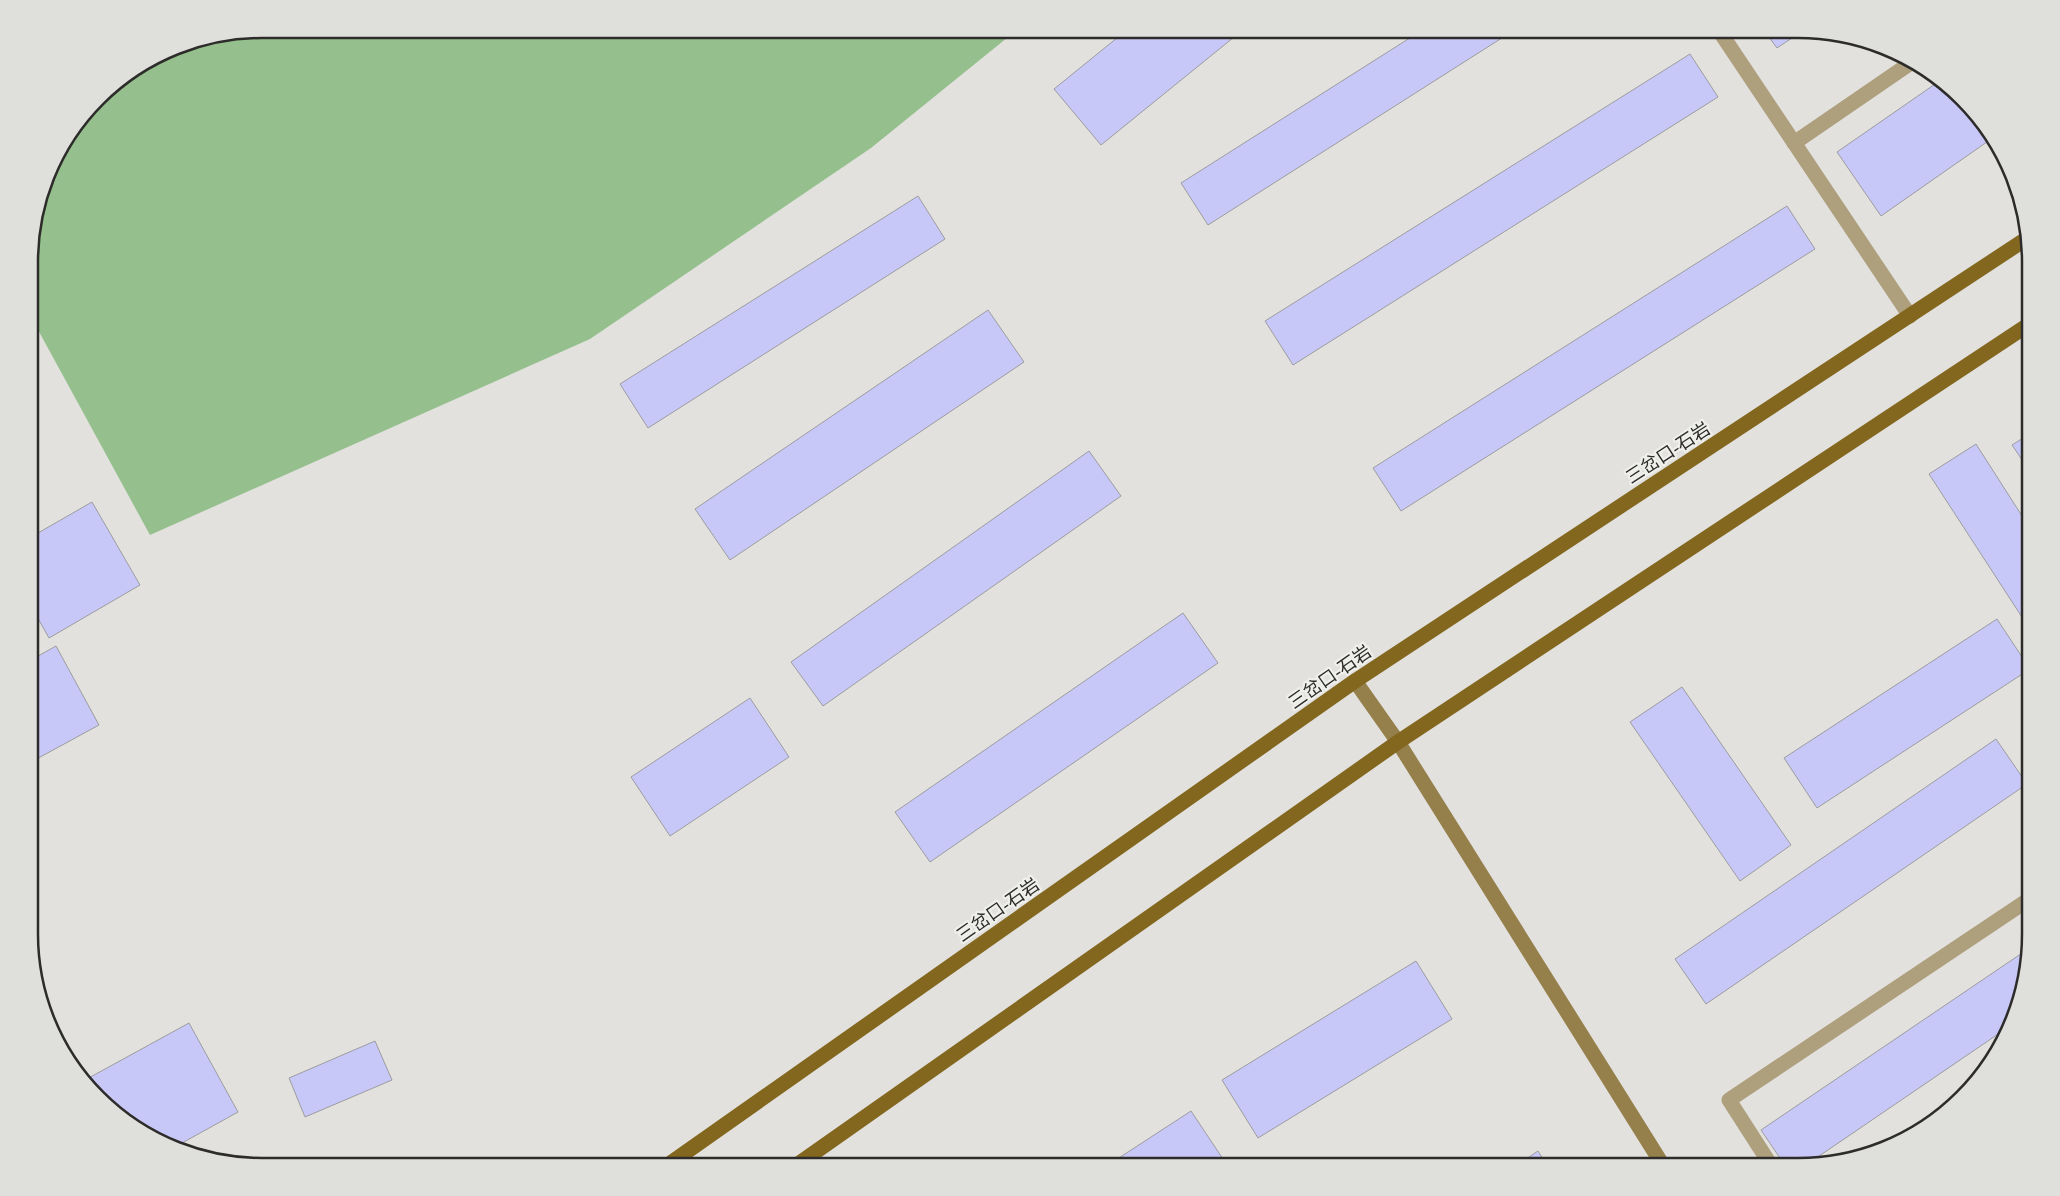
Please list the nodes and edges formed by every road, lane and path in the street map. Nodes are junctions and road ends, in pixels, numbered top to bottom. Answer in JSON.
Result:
{"nodes":[{"id":1,"x":1724,"y":38,"type":"edge"},
{"id":2,"x":1906,"y":66,"type":"edge"},
{"id":3,"x":1794,"y":143,"type":"junction"},
{"id":4,"x":2022,"y":242,"type":"edge"},
{"id":5,"x":1910,"y":316,"type":"junction"},
{"id":6,"x":2022,"y":329,"type":"edge"},
{"id":7,"x":1355,"y":681,"type":"junction"},
{"id":8,"x":1398,"y":742,"type":"junction"},
{"id":9,"x":2022,"y":904,"type":"edge"},
{"id":10,"x":678,"y":1158,"type":"edge"},
{"id":11,"x":807,"y":1158,"type":"edge"},
{"id":12,"x":1658,"y":1158,"type":"edge"},
{"id":13,"x":1766,"y":1158,"type":"edge"}],
"edges":[{"from":1,"to":3,"type":"lane"},
{"from":2,"to":3,"type":"lane"},
{"from":3,"to":5,"type":"lane"},
{"from":4,"to":5,"type":"main road","name":"三岔口-石岩"},
{"from":5,"to":7,"type":"main road","name":"三岔口-石岩"},
{"from":6,"to":8,"type":"main road"},
{"from":7,"to":8,"type":"street"},
{"from":7,"to":10,"type":"main road","name":"三岔口-石岩"},
{"from":8,"to":11,"type":"main road"},
{"from":8,"to":12,"type":"street"},
{"from":9,"to":13,"type":"lane"}]}
